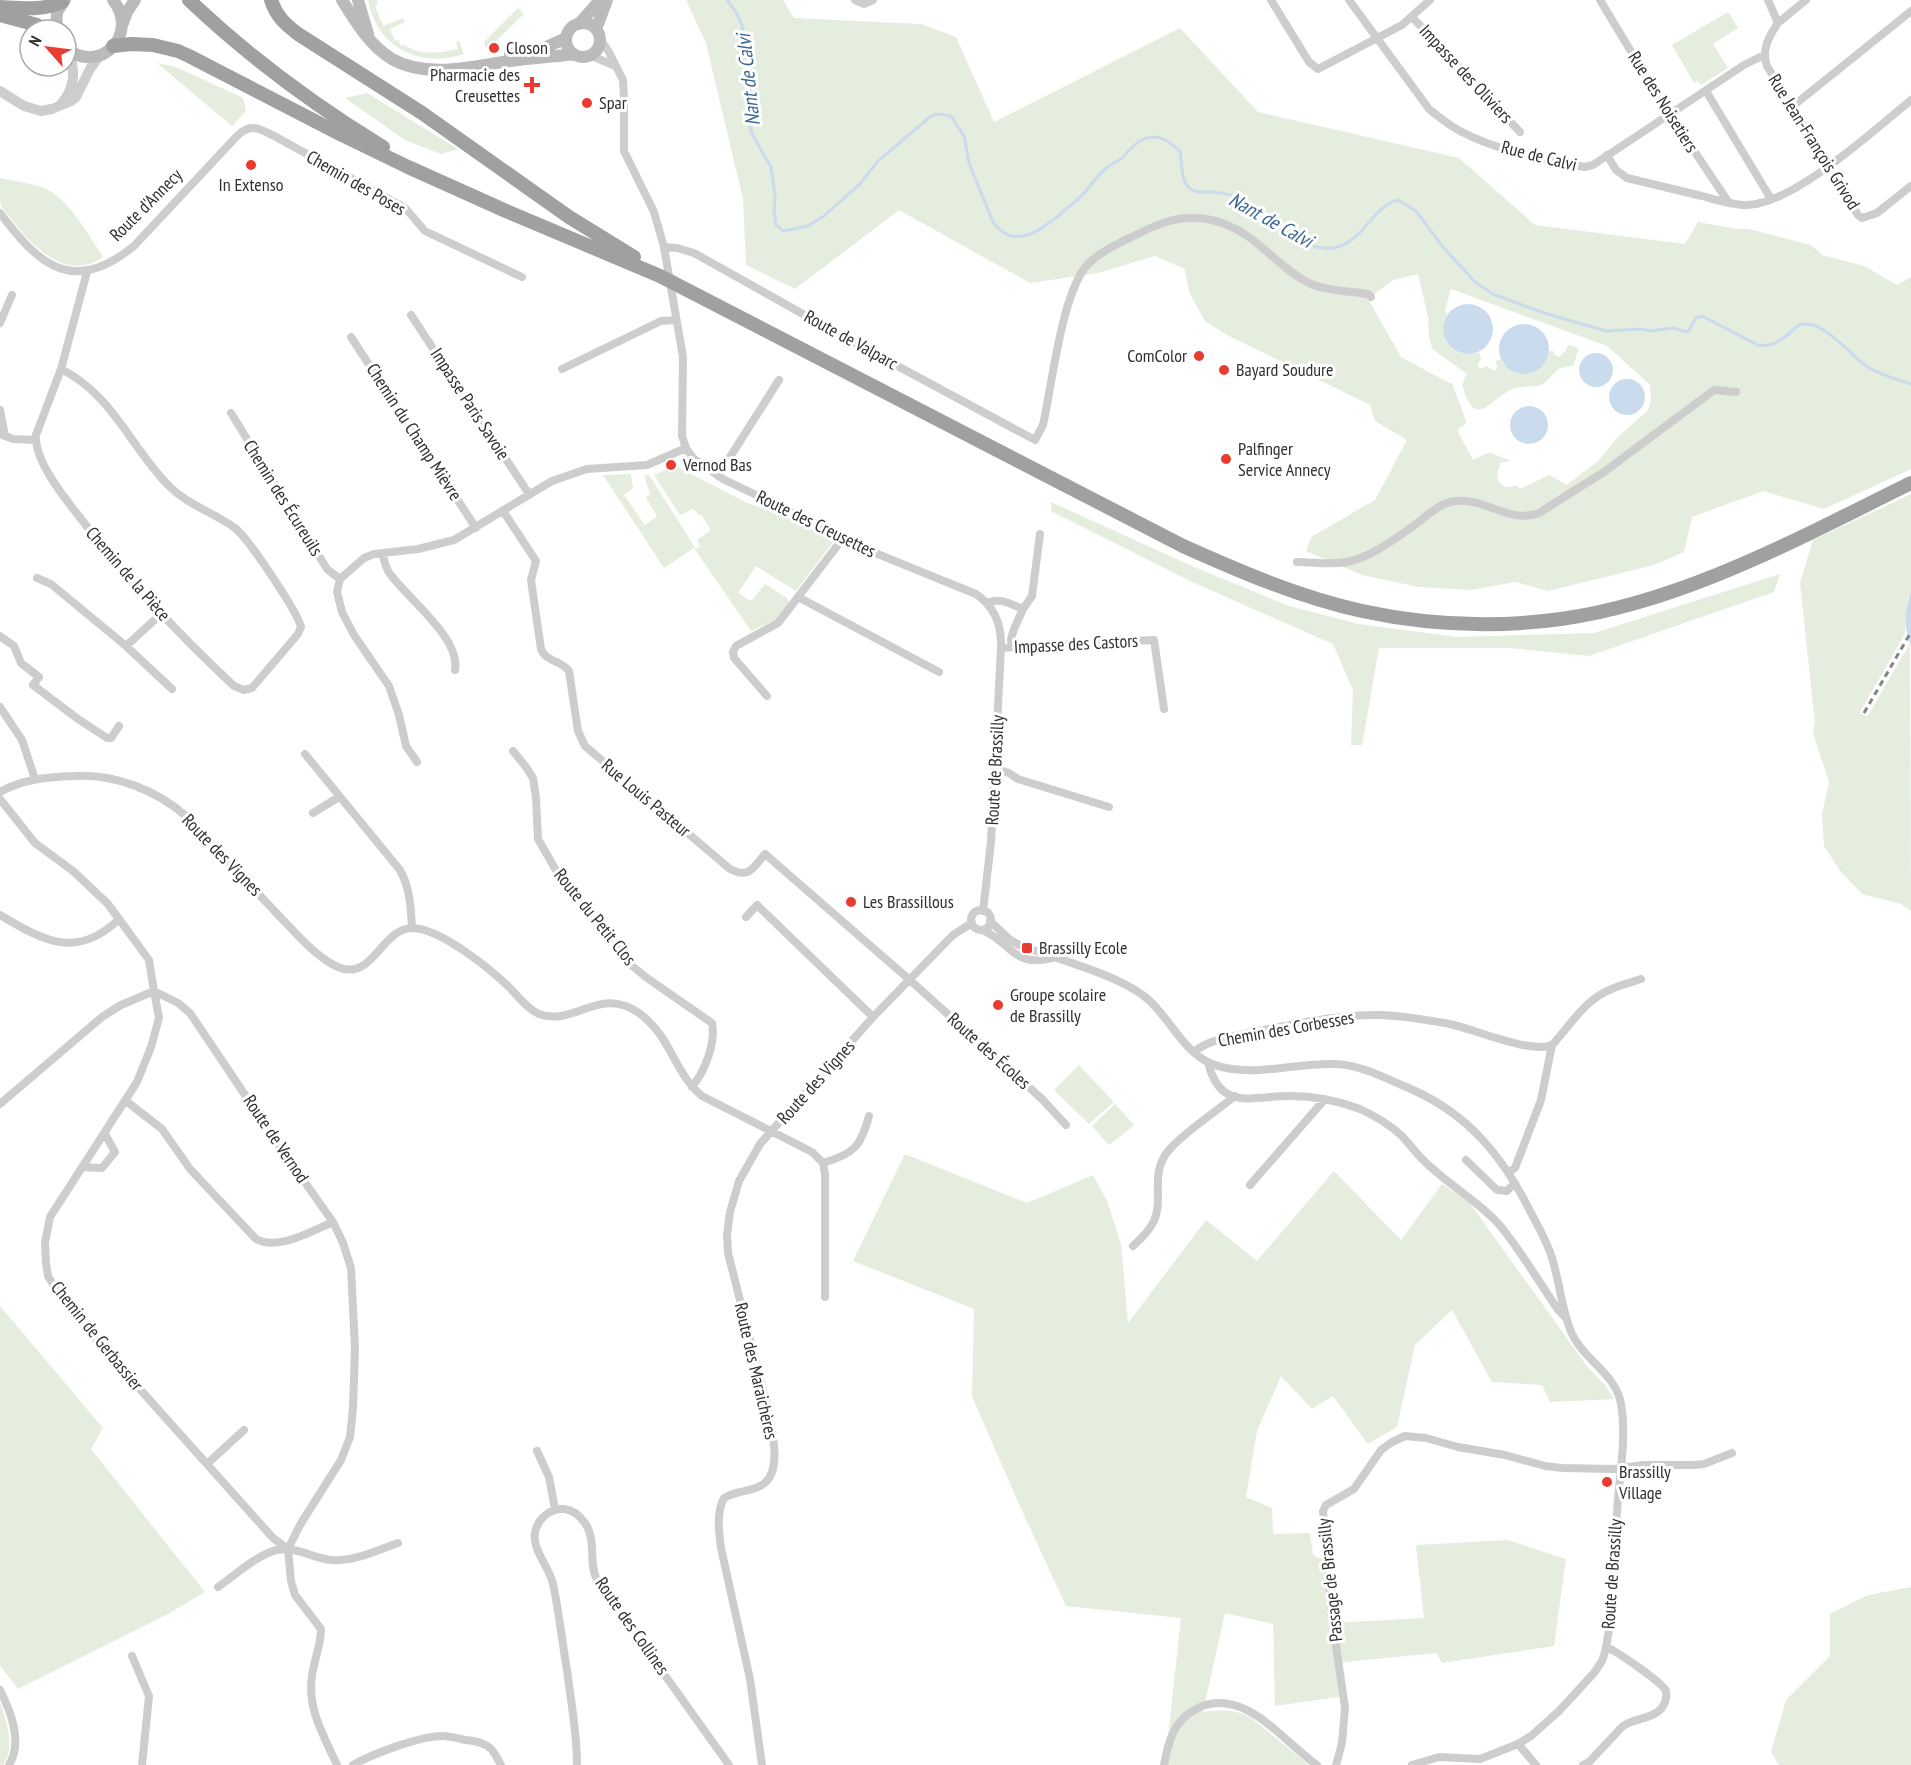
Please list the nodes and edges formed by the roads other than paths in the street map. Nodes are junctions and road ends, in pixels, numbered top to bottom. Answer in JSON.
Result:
{"nodes":[{"id":1,"x":113,"y":0,"type":"edge"},
{"id":2,"x":135,"y":0,"type":"edge"},
{"id":3,"x":189,"y":0,"type":"edge"},
{"id":4,"x":271,"y":0,"type":"edge"},
{"id":5,"x":342,"y":0,"type":"edge"},
{"id":6,"x":358,"y":0,"type":"edge"},
{"id":7,"x":600,"y":0,"type":"edge"},
{"id":8,"x":607,"y":0,"type":"edge"},
{"id":9,"x":855,"y":0,"type":"edge"},
{"id":10,"x":873,"y":0,"type":"edge"},
{"id":11,"x":1271,"y":0,"type":"edge"},
{"id":12,"x":1349,"y":0,"type":"edge"},
{"id":13,"x":1430,"y":0,"type":"edge"},
{"id":14,"x":1600,"y":0,"type":"edge"},
{"id":15,"x":1767,"y":0,"type":"edge"},
{"id":16,"x":1806,"y":0,"type":"edge"},
{"id":17,"x":64,"y":1,"type":"edge"},
{"id":18,"x":0,"y":7,"type":"edge"},
{"id":19,"x":1911,"y":11,"type":"edge"},
{"id":20,"x":0,"y":15,"type":"edge"},
{"id":21,"x":1412,"y":17,"type":"junction"},
{"id":22,"x":57,"y":18,"type":"edge"},
{"id":23,"x":18,"y":20,"type":"edge"},
{"id":24,"x":123,"y":22,"type":"junction"},
{"id":25,"x":1778,"y":23,"type":"junction"},
{"id":26,"x":579,"y":24,"type":"junction"},
{"id":27,"x":598,"y":34,"type":"junction"},
{"id":28,"x":1378,"y":37,"type":"junction"},
{"id":29,"x":369,"y":38,"type":"junction"},
{"id":30,"x":566,"y":38,"type":"junction"},
{"id":31,"x":113,"y":46,"type":"junction"},
{"id":32,"x":78,"y":53,"type":"edge"},
{"id":33,"x":574,"y":54,"type":"junction"},
{"id":34,"x":100,"y":55,"type":"junction"},
{"id":35,"x":590,"y":56,"type":"junction"},
{"id":36,"x":1764,"y":56,"type":"junction"},
{"id":37,"x":615,"y":66,"type":"junction"},
{"id":38,"x":447,"y":69,"type":"junction"},
{"id":39,"x":74,"y":78,"type":"edge"},
{"id":40,"x":1706,"y":90,"type":"junction"},
{"id":41,"x":0,"y":91,"type":"edge"},
{"id":42,"x":1911,"y":100,"type":"edge"},
{"id":43,"x":59,"y":106,"type":"junction"},
{"id":44,"x":1793,"y":106,"type":"junction"},
{"id":45,"x":1669,"y":115,"type":"junction"},
{"id":46,"x":251,"y":128,"type":"joint"},
{"id":47,"x":1520,"y":132,"type":"dead end"},
{"id":48,"x":1607,"y":155,"type":"junction"},
{"id":49,"x":1828,"y":166,"type":"junction"},
{"id":50,"x":1911,"y":186,"type":"edge"},
{"id":51,"x":478,"y":198,"type":"junction"},
{"id":52,"x":1771,"y":199,"type":"junction"},
{"id":53,"x":1729,"y":203,"type":"junction"},
{"id":54,"x":0,"y":213,"type":"edge"},
{"id":55,"x":664,"y":247,"type":"junction"},
{"id":56,"x":87,"y":272,"type":"junction"},
{"id":57,"x":522,"y":277,"type":"dead end"},
{"id":58,"x":692,"y":292,"type":"junction"},
{"id":59,"x":12,"y":295,"type":"dead end"},
{"id":60,"x":1371,"y":297,"type":"dead end"},
{"id":61,"x":411,"y":315,"type":"dead end"},
{"id":62,"x":675,"y":316,"type":"junction"},
{"id":63,"x":0,"y":323,"type":"edge"},
{"id":64,"x":351,"y":337,"type":"dead end"},
{"id":65,"x":61,"y":369,"type":"junction"},
{"id":66,"x":562,"y":369,"type":"dead end"},
{"id":67,"x":779,"y":380,"type":"dead end"},
{"id":68,"x":1736,"y":392,"type":"dead end"},
{"id":69,"x":0,"y":410,"type":"edge"},
{"id":70,"x":231,"y":413,"type":"dead end"},
{"id":71,"x":2,"y":435,"type":"edge"},
{"id":72,"x":35,"y":440,"type":"junction"},
{"id":73,"x":686,"y":448,"type":"junction"},
{"id":74,"x":718,"y":476,"type":"junction"},
{"id":75,"x":1911,"y":483,"type":"edge"},
{"id":76,"x":529,"y":494,"type":"junction"},
{"id":77,"x":503,"y":511,"type":"junction"},
{"id":78,"x":476,"y":528,"type":"junction"},
{"id":79,"x":1040,"y":534,"type":"dead end"},
{"id":80,"x":844,"y":537,"type":"junction"},
{"id":81,"x":382,"y":553,"type":"junction"},
{"id":82,"x":1297,"y":562,"type":"dead end"},
{"id":83,"x":37,"y":578,"type":"dead end"},
{"id":84,"x":340,"y":579,"type":"junction"},
{"id":85,"x":798,"y":597,"type":"junction"},
{"id":86,"x":987,"y":603,"type":"junction"},
{"id":87,"x":1023,"y":609,"type":"junction"},
{"id":88,"x":161,"y":614,"type":"junction"},
{"id":89,"x":0,"y":636,"type":"edge"},
{"id":90,"x":126,"y":646,"type":"junction"},
{"id":91,"x":1012,"y":647,"type":"junction"},
{"id":92,"x":1001,"y":648,"type":"junction"},
{"id":93,"x":455,"y":670,"type":"dead end"},
{"id":94,"x":939,"y":672,"type":"dead end"},
{"id":95,"x":172,"y":689,"type":"dead end"},
{"id":96,"x":767,"y":696,"type":"dead end"},
{"id":97,"x":0,"y":707,"type":"edge"},
{"id":98,"x":1164,"y":709,"type":"dead end"},
{"id":99,"x":119,"y":726,"type":"dead end"},
{"id":100,"x":513,"y":751,"type":"dead end"},
{"id":101,"x":305,"y":754,"type":"dead end"},
{"id":102,"x":417,"y":762,"type":"dead end"},
{"id":103,"x":995,"y":768,"type":"junction"},
{"id":104,"x":35,"y":779,"type":"junction"},
{"id":105,"x":0,"y":792,"type":"edge"},
{"id":106,"x":339,"y":796,"type":"junction"},
{"id":107,"x":0,"y":799,"type":"edge"},
{"id":108,"x":1109,"y":807,"type":"dead end"},
{"id":109,"x":313,"y":813,"type":"dead end"},
{"id":110,"x":983,"y":911,"type":"junction"},
{"id":111,"x":0,"y":915,"type":"edge"},
{"id":112,"x":746,"y":917,"type":"dead end"},
{"id":113,"x":119,"y":919,"type":"junction"},
{"id":114,"x":990,"y":921,"type":"junction"},
{"id":115,"x":972,"y":923,"type":"junction"},
{"id":116,"x":412,"y":928,"type":"junction"},
{"id":117,"x":982,"y":930,"type":"junction"},
{"id":118,"x":1052,"y":958,"type":"junction"},
{"id":119,"x":909,"y":979,"type":"junction"},
{"id":120,"x":1641,"y":979,"type":"dead end"},
{"id":121,"x":154,"y":991,"type":"junction"},
{"id":122,"x":873,"y":1017,"type":"junction"},
{"id":123,"x":1552,"y":1045,"type":"junction"},
{"id":124,"x":1194,"y":1052,"type":"junction"},
{"id":125,"x":1208,"y":1062,"type":"junction"},
{"id":126,"x":692,"y":1087,"type":"junction"},
{"id":127,"x":1235,"y":1096,"type":"junction"},
{"id":128,"x":1325,"y":1099,"type":"junction"},
{"id":129,"x":126,"y":1101,"type":"junction"},
{"id":130,"x":0,"y":1104,"type":"edge"},
{"id":131,"x":869,"y":1116,"type":"dead end"},
{"id":132,"x":1066,"y":1125,"type":"dead end"},
{"id":133,"x":771,"y":1132,"type":"junction"},
{"id":134,"x":105,"y":1134,"type":"junction"},
{"id":135,"x":1466,"y":1160,"type":"dead end"},
{"id":136,"x":823,"y":1163,"type":"junction"},
{"id":137,"x":82,"y":1167,"type":"junction"},
{"id":138,"x":1509,"y":1172,"type":"junction"},
{"id":139,"x":1515,"y":1183,"type":"junction"},
{"id":140,"x":1250,"y":1185,"type":"dead end"},
{"id":141,"x":333,"y":1222,"type":"junction"},
{"id":142,"x":1132,"y":1246,"type":"dead end"},
{"id":143,"x":825,"y":1297,"type":"dead end"},
{"id":144,"x":1567,"y":1319,"type":"junction"},
{"id":145,"x":244,"y":1430,"type":"dead end"},
{"id":146,"x":537,"y":1451,"type":"dead end"},
{"id":147,"x":1732,"y":1453,"type":"dead end"},
{"id":148,"x":207,"y":1464,"type":"junction"},
{"id":149,"x":1621,"y":1468,"type":"junction"},
{"id":150,"x":555,"y":1509,"type":"junction"},
{"id":151,"x":398,"y":1543,"type":"dead end"},
{"id":152,"x":288,"y":1549,"type":"junction"},
{"id":153,"x":218,"y":1587,"type":"dead end"},
{"id":154,"x":1606,"y":1647,"type":"junction"},
{"id":155,"x":132,"y":1656,"type":"dead end"},
{"id":156,"x":0,"y":1690,"type":"edge"},
{"id":157,"x":1518,"y":1744,"type":"junction"},
{"id":158,"x":9,"y":1765,"type":"edge"},
{"id":159,"x":142,"y":1765,"type":"edge"},
{"id":160,"x":337,"y":1765,"type":"edge"},
{"id":161,"x":353,"y":1765,"type":"edge"},
{"id":162,"x":501,"y":1765,"type":"edge"},
{"id":163,"x":577,"y":1765,"type":"edge"},
{"id":164,"x":729,"y":1765,"type":"edge"},
{"id":165,"x":762,"y":1765,"type":"edge"},
{"id":166,"x":1164,"y":1765,"type":"edge"},
{"id":167,"x":1317,"y":1765,"type":"edge"},
{"id":168,"x":1336,"y":1765,"type":"edge"},
{"id":169,"x":1412,"y":1765,"type":"edge"},
{"id":170,"x":1536,"y":1765,"type":"edge"},
{"id":171,"x":1583,"y":1765,"type":"edge"}],
"edges":[{"from":1,"to":24,"type":"main road"},
{"from":2,"to":24,"type":"main road"},
{"from":3,"to":51,"type":"highway"},
{"from":4,"to":58,"type":"highway"},
{"from":5,"to":29,"type":"main road"},
{"from":6,"to":29,"type":"main road"},
{"from":7,"to":26,"type":"main road"},
{"from":8,"to":27,"type":"main road"},
{"from":9,"to":10,"type":"street"},
{"from":11,"to":28,"type":"street"},
{"from":12,"to":28,"type":"street","name":"Rue de Calvi"},
{"from":13,"to":21,"type":"street"},
{"from":14,"to":45,"type":"street","name":"Rue des Noisetiers"},
{"from":15,"to":25,"type":"street"},
{"from":16,"to":25,"type":"street"},
{"from":17,"to":18,"type":"highway"},
{"from":17,"to":22,"type":"main road"},
{"from":19,"to":44,"type":"street"},
{"from":20,"to":23,"type":"highway"},
{"from":21,"to":28,"type":"street"},
{"from":21,"to":47,"type":"street","name":"Impasse des Oliviers"},
{"from":24,"to":31,"type":"main road"},
{"from":25,"to":36,"type":"street","name":"Rue Jean-François Grivod"},
{"from":26,"to":27,"type":"main road"},
{"from":26,"to":30,"type":"main road"},
{"from":27,"to":35,"type":"main road"},
{"from":27,"to":37,"type":"street"},
{"from":28,"to":48,"type":"street","name":"Rue de Calvi"},
{"from":29,"to":38,"type":"main road"},
{"from":30,"to":33,"type":"main road"},
{"from":30,"to":38,"type":"main road"},
{"from":31,"to":34,"type":"main road"},
{"from":31,"to":51,"type":"highway"},
{"from":32,"to":34,"type":"main road"},
{"from":33,"to":35,"type":"main road"},
{"from":33,"to":38,"type":"main road"},
{"from":34,"to":43,"type":"street"},
{"from":35,"to":37,"type":"street"},
{"from":36,"to":40,"type":"street","name":"Rue de Calvi"},
{"from":36,"to":44,"type":"street","name":"Rue Jean-François Grivod"},
{"from":37,"to":55,"type":"street"},
{"from":39,"to":43,"type":"street"},
{"from":40,"to":45,"type":"street","name":"Rue de Calvi"},
{"from":40,"to":52,"type":"street"},
{"from":41,"to":43,"type":"street"},
{"from":42,"to":49,"type":"street"},
{"from":44,"to":49,"type":"street","name":"Rue Jean-François Grivod"},
{"from":45,"to":48,"type":"street","name":"Rue de Calvi"},
{"from":45,"to":53,"type":"street","name":"Rue des Noisetiers"},
{"from":46,"to":56,"type":"street","name":"Route d'Annecy"},
{"from":46,"to":57,"type":"street","name":"Chemin des Poses"},
{"from":48,"to":53,"type":"street"},
{"from":49,"to":50,"type":"street","name":"Rue Jean-François Grivod"},
{"from":49,"to":52,"type":"street"},
{"from":51,"to":58,"type":"highway"},
{"from":52,"to":53,"type":"street"},
{"from":54,"to":56,"type":"street"},
{"from":55,"to":60,"type":"street","name":"Route de Valparc"},
{"from":55,"to":62,"type":"street"},
{"from":56,"to":65,"type":"street"},
{"from":58,"to":75,"type":"highway"},
{"from":59,"to":63,"type":"street"},
{"from":61,"to":76,"type":"street","name":"Impasse Paris Savoie"},
{"from":62,"to":66,"type":"street"},
{"from":62,"to":73,"type":"street"},
{"from":64,"to":78,"type":"street","name":"Chemin du Champ Mièvre"},
{"from":65,"to":72,"type":"street"},
{"from":65,"to":88,"type":"street","name":"Chemin de la Pièce"},
{"from":67,"to":74,"type":"street"},
{"from":68,"to":82,"type":"street"},
{"from":69,"to":71,"type":"street"},
{"from":70,"to":84,"type":"street","name":"Chemin des Écureuils"},
{"from":71,"to":72,"type":"street"},
{"from":72,"to":88,"type":"street","name":"Chemin de la Pièce"},
{"from":73,"to":74,"type":"street","name":"Route des Creusettes"},
{"from":73,"to":76,"type":"street"},
{"from":74,"to":80,"type":"street","name":"Route des Creusettes"},
{"from":76,"to":77,"type":"street"},
{"from":77,"to":78,"type":"street"},
{"from":77,"to":119,"type":"street","name":"Rue Louis Pasteur"},
{"from":78,"to":81,"type":"street"},
{"from":79,"to":87,"type":"street"},
{"from":80,"to":85,"type":"street"},
{"from":80,"to":86,"type":"street","name":"Route des Creusettes"},
{"from":81,"to":84,"type":"street"},
{"from":81,"to":93,"type":"street"},
{"from":83,"to":90,"type":"street"},
{"from":84,"to":102,"type":"street"},
{"from":85,"to":94,"type":"street"},
{"from":85,"to":96,"type":"street"},
{"from":86,"to":87,"type":"street"},
{"from":86,"to":92,"type":"street","name":"Route de Brassilly"},
{"from":87,"to":91,"type":"street"},
{"from":88,"to":90,"type":"street"},
{"from":89,"to":99,"type":"street"},
{"from":90,"to":95,"type":"street"},
{"from":91,"to":92,"type":"street","name":"Impasse des Castors"},
{"from":91,"to":98,"type":"street","name":"Impasse des Castors"},
{"from":92,"to":103,"type":"street","name":"Route de Brassilly"},
{"from":97,"to":104,"type":"street"},
{"from":100,"to":126,"type":"street","name":"Route du Petit Clos"},
{"from":101,"to":106,"type":"street"},
{"from":103,"to":108,"type":"street"},
{"from":103,"to":110,"type":"street","name":"Route de Brassilly"},
{"from":104,"to":105,"type":"street","name":"Route des Vignes"},
{"from":104,"to":116,"type":"street","name":"Route des Vignes"},
{"from":106,"to":109,"type":"street"},
{"from":106,"to":116,"type":"street"},
{"from":107,"to":113,"type":"street"},
{"from":110,"to":114,"type":"street","name":"Route de Brassilly"},
{"from":110,"to":115,"type":"street"},
{"from":111,"to":113,"type":"street"},
{"from":112,"to":122,"type":"street"},
{"from":113,"to":121,"type":"street"},
{"from":114,"to":117,"type":"street"},
{"from":114,"to":118,"type":"street","name":"Route de Brassilly"},
{"from":115,"to":117,"type":"street","name":"Route de Brassilly"},
{"from":115,"to":119,"type":"street","name":"Route des Vignes"},
{"from":116,"to":126,"type":"street","name":"Route des Vignes"},
{"from":117,"to":118,"type":"street","name":"Route de Brassilly"},
{"from":118,"to":124,"type":"street","name":"Route de Brassilly"},
{"from":119,"to":122,"type":"street","name":"Route des Vignes"},
{"from":119,"to":132,"type":"street","name":"Route des Écoles"},
{"from":120,"to":123,"type":"street"},
{"from":121,"to":129,"type":"street","name":"Chemin de Gerbassier"},
{"from":121,"to":130,"type":"street"},
{"from":121,"to":141,"type":"street","name":"Route de Vernod"},
{"from":122,"to":133,"type":"street","name":"Route des Vignes"},
{"from":123,"to":124,"type":"street","name":"Chemin des Corbesses"},
{"from":123,"to":138,"type":"street"},
{"from":124,"to":125,"type":"street","name":"Route de Brassilly"},
{"from":125,"to":127,"type":"street"},
{"from":125,"to":138,"type":"street","name":"Route de Brassilly"},
{"from":126,"to":133,"type":"street","name":"Route des Vignes"},
{"from":127,"to":128,"type":"street"},
{"from":127,"to":142,"type":"street"},
{"from":128,"to":140,"type":"street"},
{"from":128,"to":144,"type":"street"},
{"from":129,"to":134,"type":"street","name":"Chemin de Gerbassier"},
{"from":129,"to":141,"type":"street"},
{"from":131,"to":136,"type":"street"},
{"from":133,"to":136,"type":"street"},
{"from":133,"to":165,"type":"street","name":"Route des Maraichères"},
{"from":134,"to":137,"type":"street","name":"Chemin de Gerbassier"},
{"from":134,"to":137,"type":"street"},
{"from":135,"to":139,"type":"street"},
{"from":136,"to":143,"type":"street"},
{"from":137,"to":148,"type":"street","name":"Chemin de Gerbassier"},
{"from":138,"to":139,"type":"street","name":"Route de Brassilly"},
{"from":139,"to":144,"type":"street","name":"Route de Brassilly"},
{"from":141,"to":152,"type":"street","name":"Route de Vernod"},
{"from":144,"to":149,"type":"street","name":"Route de Brassilly"},
{"from":145,"to":148,"type":"street"},
{"from":146,"to":150,"type":"street"},
{"from":147,"to":149,"type":"street"},
{"from":148,"to":152,"type":"street","name":"Chemin de Gerbassier"},
{"from":149,"to":154,"type":"street","name":"Route de Brassilly"},
{"from":149,"to":168,"type":"street","name":"Passage de Brassilly"},
{"from":150,"to":163,"type":"street"},
{"from":150,"to":164,"type":"street","name":"Route des Collines"},
{"from":151,"to":152,"type":"street"},
{"from":152,"to":153,"type":"street"},
{"from":152,"to":160,"type":"street"},
{"from":154,"to":157,"type":"street","name":"Route de Brassilly"},
{"from":154,"to":171,"type":"street"},
{"from":155,"to":159,"type":"street"},
{"from":156,"to":158,"type":"street"},
{"from":157,"to":169,"type":"street","name":"Route de Brassilly"},
{"from":157,"to":170,"type":"street"},
{"from":161,"to":162,"type":"street"},
{"from":166,"to":167,"type":"street"}]}
